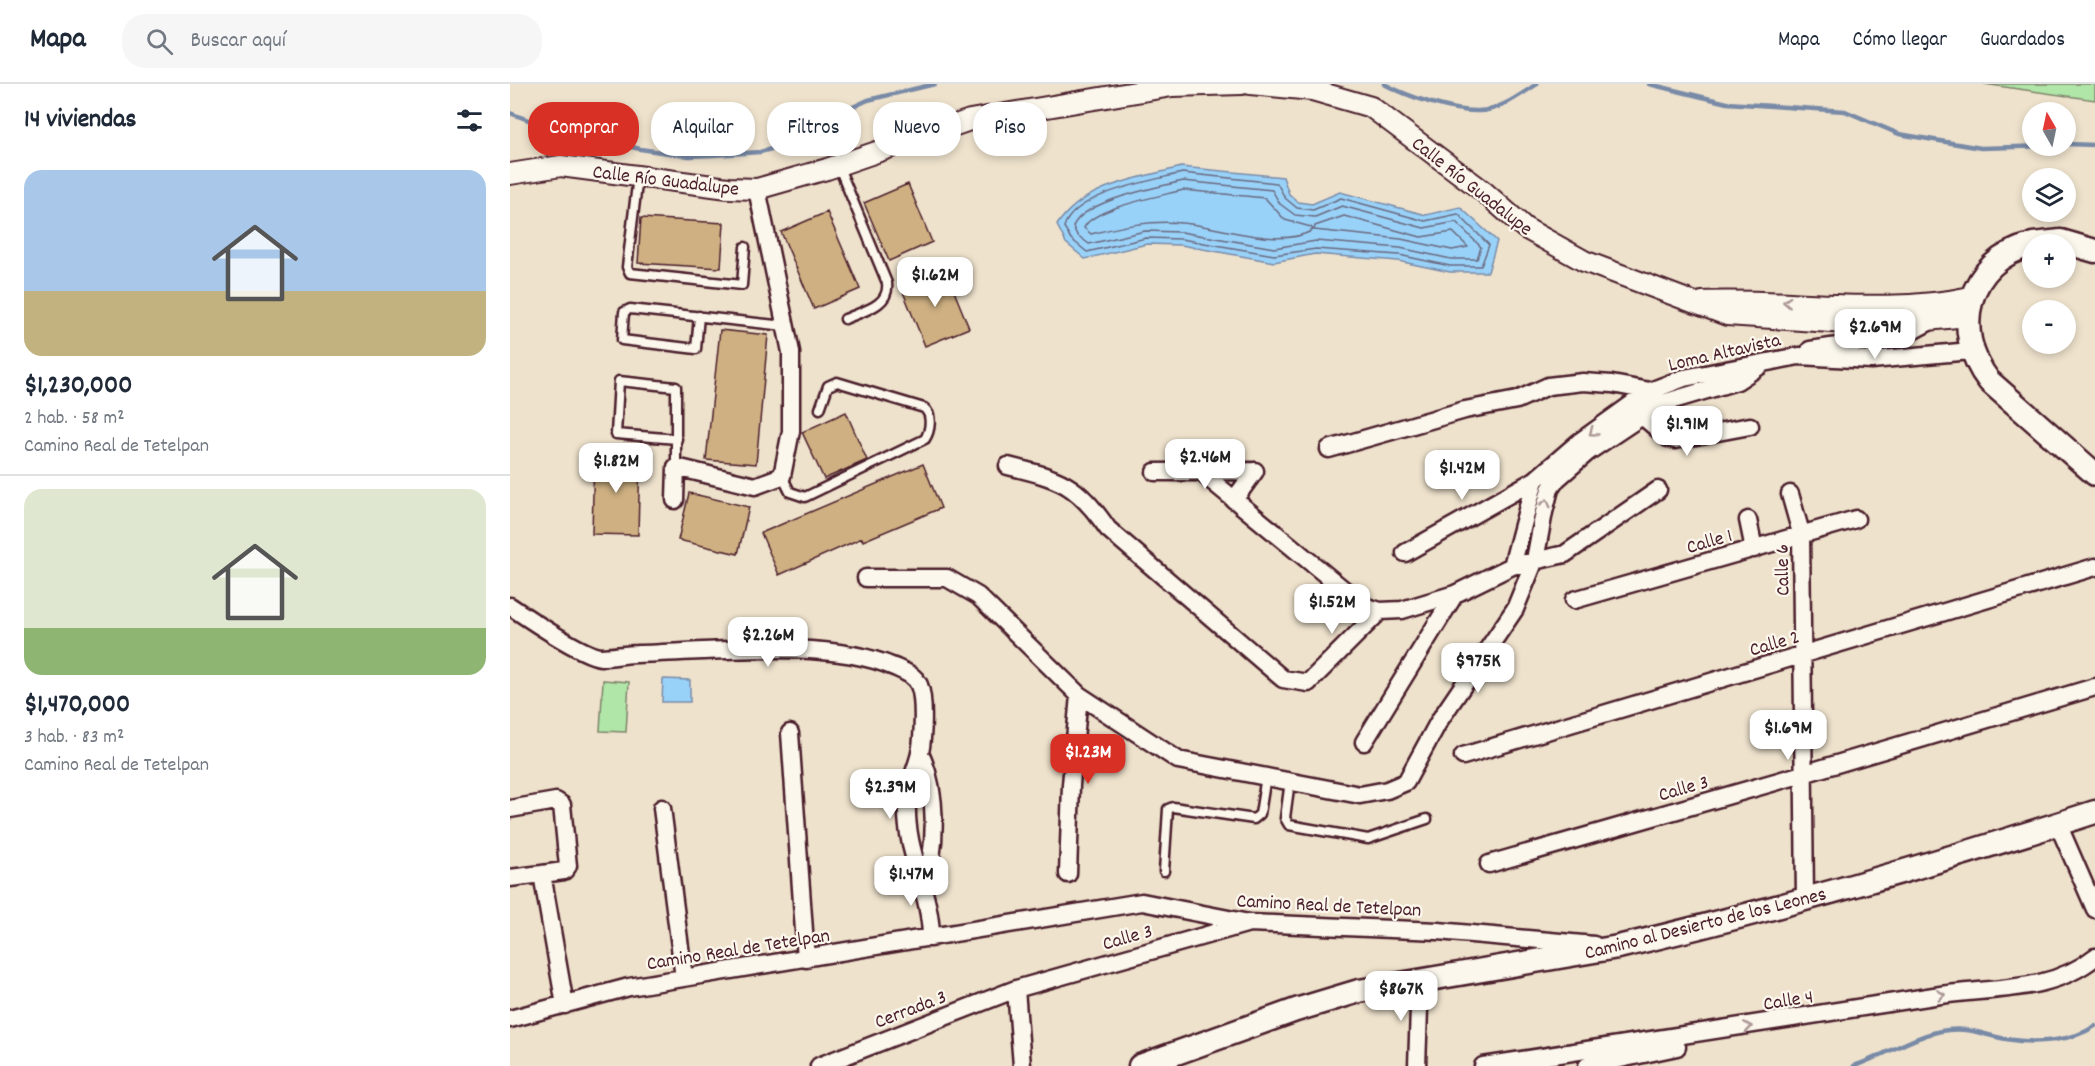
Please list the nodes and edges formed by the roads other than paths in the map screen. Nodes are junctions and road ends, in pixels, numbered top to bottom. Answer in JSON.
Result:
{"nodes":[{"id":1,"x":1242,"y":84,"type":"edge"},
{"id":2,"x":1250,"y":84,"type":"edge"},
{"id":3,"x":838,"y":165,"type":"junction"},
{"id":4,"x":510,"y":174,"type":"edge"},
{"id":5,"x":638,"y":176,"type":"junction"},
{"id":6,"x":757,"y":189,"type":"junction"},
{"id":7,"x":2076,"y":245,"type":"edge"},
{"id":8,"x":745,"y":247,"type":"dead end"},
{"id":9,"x":2022,"y":249,"type":"edge"},
{"id":10,"x":2095,"y":251,"type":"edge"},
{"id":11,"x":1695,"y":303,"type":"junction"},
{"id":12,"x":1969,"y":307,"type":"junction"},
{"id":13,"x":699,"y":316,"type":"junction"},
{"id":14,"x":845,"y":319,"type":"dead end"},
{"id":15,"x":1932,"y":321,"type":"junction"},
{"id":16,"x":786,"y":326,"type":"junction"},
{"id":17,"x":1971,"y":351,"type":"junction"},
{"id":18,"x":1799,"y":356,"type":"junction"},
{"id":19,"x":1655,"y":397,"type":"junction"},
{"id":20,"x":820,"y":409,"type":"dead end"},
{"id":21,"x":1641,"y":415,"type":"junction"},
{"id":22,"x":1750,"y":426,"type":"dead end"},
{"id":23,"x":677,"y":439,"type":"junction"},
{"id":24,"x":1329,"y":449,"type":"dead end"},
{"id":25,"x":1008,"y":466,"type":"dead end"},
{"id":26,"x":676,"y":467,"type":"junction"},
{"id":27,"x":1155,"y":472,"type":"dead end"},
{"id":28,"x":1202,"y":473,"type":"junction"},
{"id":29,"x":2095,"y":474,"type":"edge"},
{"id":30,"x":782,"y":476,"type":"junction"},
{"id":31,"x":1535,"y":480,"type":"junction"},
{"id":32,"x":1658,"y":490,"type":"dead end"},
{"id":33,"x":1790,"y":494,"type":"dead end"},
{"id":34,"x":675,"y":500,"type":"dead end"},
{"id":35,"x":1234,"y":500,"type":"junction"},
{"id":36,"x":1856,"y":519,"type":"dead end"},
{"id":37,"x":1748,"y":520,"type":"dead end"},
{"id":38,"x":1801,"y":533,"type":"junction"},
{"id":39,"x":1754,"y":549,"type":"junction"},
{"id":40,"x":1406,"y":553,"type":"dead end"},
{"id":41,"x":1535,"y":560,"type":"junction"},
{"id":42,"x":1512,"y":566,"type":"junction"},
{"id":43,"x":2095,"y":567,"type":"edge"},
{"id":44,"x":866,"y":578,"type":"dead end"},
{"id":45,"x":1521,"y":592,"type":"junction"},
{"id":46,"x":1455,"y":594,"type":"junction"},
{"id":47,"x":1574,"y":600,"type":"dead end"},
{"id":48,"x":510,"y":606,"type":"edge"},
{"id":49,"x":1380,"y":611,"type":"junction"},
{"id":50,"x":1804,"y":655,"type":"junction"},
{"id":51,"x":2095,"y":687,"type":"edge"},
{"id":52,"x":1079,"y":695,"type":"junction"},
{"id":53,"x":790,"y":733,"type":"dead end"},
{"id":54,"x":1364,"y":742,"type":"dead end"},
{"id":55,"x":920,"y":753,"type":"junction"},
{"id":56,"x":1463,"y":756,"type":"dead end"},
{"id":57,"x":1803,"y":774,"type":"junction"},
{"id":58,"x":1266,"y":776,"type":"junction"},
{"id":59,"x":1290,"y":781,"type":"junction"},
{"id":60,"x":662,"y":808,"type":"dead end"},
{"id":61,"x":510,"y":809,"type":"edge"},
{"id":62,"x":2095,"y":812,"type":"edge"},
{"id":63,"x":933,"y":818,"type":"junction"},
{"id":64,"x":907,"y":819,"type":"junction"},
{"id":65,"x":1427,"y":819,"type":"dead end"},
{"id":66,"x":2058,"y":824,"type":"junction"},
{"id":67,"x":1489,"y":864,"type":"dead end"},
{"id":68,"x":1164,"y":871,"type":"dead end"},
{"id":69,"x":542,"y":874,"type":"junction"},
{"id":70,"x":1068,"y":874,"type":"dead end"},
{"id":71,"x":510,"y":878,"type":"edge"},
{"id":72,"x":924,"y":885,"type":"junction"},
{"id":73,"x":1805,"y":899,"type":"junction"},
{"id":74,"x":2095,"y":909,"type":"edge"},
{"id":75,"x":1249,"y":923,"type":"junction"},
{"id":76,"x":931,"y":938,"type":"junction"},
{"id":77,"x":1618,"y":947,"type":"junction"},
{"id":78,"x":2095,"y":957,"type":"edge"},
{"id":79,"x":806,"y":959,"type":"junction"},
{"id":80,"x":684,"y":978,"type":"junction"},
{"id":81,"x":1420,"y":980,"type":"junction"},
{"id":82,"x":1016,"y":989,"type":"junction"},
{"id":83,"x":565,"y":1005,"type":"junction"},
{"id":84,"x":510,"y":1019,"type":"edge"},
{"id":85,"x":1716,"y":1032,"type":"junction"},
{"id":86,"x":819,"y":1066,"type":"edge"},
{"id":87,"x":1022,"y":1066,"type":"edge"},
{"id":88,"x":1140,"y":1066,"type":"edge"},
{"id":89,"x":1417,"y":1066,"type":"edge"},
{"id":90,"x":1483,"y":1066,"type":"edge"},
{"id":91,"x":1587,"y":1066,"type":"edge"}],
"edges":[{"from":1,"to":3,"type":"street","name":"Calle Río Guadalupe"},
{"from":2,"to":11,"type":"street","name":"Calle Río Guadalupe"},
{"from":3,"to":6,"type":"street","name":"Calle Río Guadalupe"},
{"from":3,"to":14,"type":"lane"},
{"from":4,"to":5,"type":"street","name":"Calle Río Guadalupe"},
{"from":5,"to":6,"type":"street","name":"Calle Río Guadalupe"},
{"from":5,"to":8,"type":"lane"},
{"from":6,"to":16,"type":"street"},
{"from":7,"to":10,"type":"main road"},
{"from":9,"to":12,"type":"main road"},
{"from":12,"to":11,"type":"street","name":"Calle Río Guadalupe","one_way":true},
{"from":11,"to":15,"type":"street","name":"Calle Río Guadalupe"},
{"from":12,"to":15,"type":"street","name":"Calle Río Guadalupe"},
{"from":12,"to":17,"type":"main road"},
{"from":13,"to":13,"type":"lane"},
{"from":13,"to":16,"type":"lane"},
{"from":15,"to":18,"type":"street","name":"Loma Altavista"},
{"from":16,"to":30,"type":"street"},
{"from":17,"to":18,"type":"street","name":"Loma Altavista"},
{"from":17,"to":29,"type":"main road"},
{"from":18,"to":19,"type":"street","name":"Loma Altavista"},
{"from":19,"to":21,"type":"street"},
{"from":19,"to":24,"type":"street"},
{"from":19,"to":31,"type":"street","name":"Loma Altavista","one_way":true},
{"from":20,"to":30,"type":"lane"},
{"from":21,"to":22,"type":"street"},
{"from":41,"to":21,"type":"street","one_way":true},
{"from":23,"to":23,"type":"lane"},
{"from":23,"to":26,"type":"lane"},
{"from":25,"to":49,"type":"street"},
{"from":26,"to":30,"type":"street"},
{"from":26,"to":34,"type":"street"},
{"from":27,"to":28,"type":"street"},
{"from":28,"to":35,"type":"street"},
{"from":28,"to":35,"type":"street"},
{"from":31,"to":40,"type":"street","name":"Loma Altavista"},
{"from":31,"to":42,"type":"street"},
{"from":32,"to":41,"type":"street"},
{"from":33,"to":38,"type":"street","name":"Calle 6"},
{"from":35,"to":49,"type":"street"},
{"from":36,"to":38,"type":"street","name":"Calle 1"},
{"from":37,"to":39,"type":"street"},
{"from":38,"to":39,"type":"street","name":"Calle 1"},
{"from":38,"to":50,"type":"street","name":"Calle 6"},
{"from":39,"to":47,"type":"street","name":"Calle 1"},
{"from":41,"to":42,"type":"street"},
{"from":41,"to":45,"type":"street"},
{"from":42,"to":45,"type":"street"},
{"from":42,"to":46,"type":"street"},
{"from":43,"to":50,"type":"street","name":"Calle 2"},
{"from":44,"to":52,"type":"street"},
{"from":45,"to":59,"type":"street"},
{"from":46,"to":49,"type":"street"},
{"from":46,"to":54,"type":"street"},
{"from":48,"to":55,"type":"street"},
{"from":50,"to":56,"type":"street","name":"Calle 2"},
{"from":50,"to":57,"type":"street","name":"Calle 6"},
{"from":51,"to":57,"type":"street","name":"Calle 3"},
{"from":52,"to":58,"type":"street"},
{"from":52,"to":70,"type":"street"},
{"from":53,"to":79,"type":"street"},
{"from":55,"to":63,"type":"street"},
{"from":55,"to":64,"type":"street"},
{"from":57,"to":67,"type":"street","name":"Calle 3"},
{"from":57,"to":73,"type":"street","name":"Calle 6"},
{"from":58,"to":59,"type":"street"},
{"from":58,"to":68,"type":"lane"},
{"from":59,"to":65,"type":"lane"},
{"from":60,"to":80,"type":"street"},
{"from":61,"to":69,"type":"street"},
{"from":62,"to":66,"type":"main road","name":"Camino al Desierto de los Leones"},
{"from":63,"to":64,"type":"street"},
{"from":63,"to":72,"type":"street"},
{"from":64,"to":72,"type":"street"},
{"from":66,"to":73,"type":"main road","name":"Camino al Desierto de los Leones"},
{"from":66,"to":74,"type":"street"},
{"from":69,"to":71,"type":"street"},
{"from":69,"to":83,"type":"street"},
{"from":72,"to":76,"type":"street"},
{"from":73,"to":77,"type":"main road","name":"Camino al Desierto de los Leones"},
{"from":75,"to":76,"type":"street","name":"Camino Real de Tetelpan"},
{"from":75,"to":77,"type":"street","name":"Camino Real de Tetelpan"},
{"from":75,"to":82,"type":"street","name":"Calle 3"},
{"from":76,"to":79,"type":"street","name":"Camino Real de Tetelpan"},
{"from":77,"to":81,"type":"main road","name":"Camino al Desierto de los Leones"},
{"from":85,"to":78,"type":"street","name":"Calle 4","one_way":true},
{"from":79,"to":80,"type":"street","name":"Camino Real de Tetelpan"},
{"from":80,"to":83,"type":"street","name":"Camino Real de Tetelpan"},
{"from":81,"to":88,"type":"main road","name":"Camino al Desierto de los Leones"},
{"from":81,"to":89,"type":"street"},
{"from":82,"to":86,"type":"street","name":"Cerrada 3"},
{"from":82,"to":87,"type":"street"},
{"from":83,"to":84,"type":"street","name":"Camino Real de Tetelpan"},
{"from":85,"to":90,"type":"street","name":"Calle 4"},
{"from":85,"to":91,"type":"street"}]}
